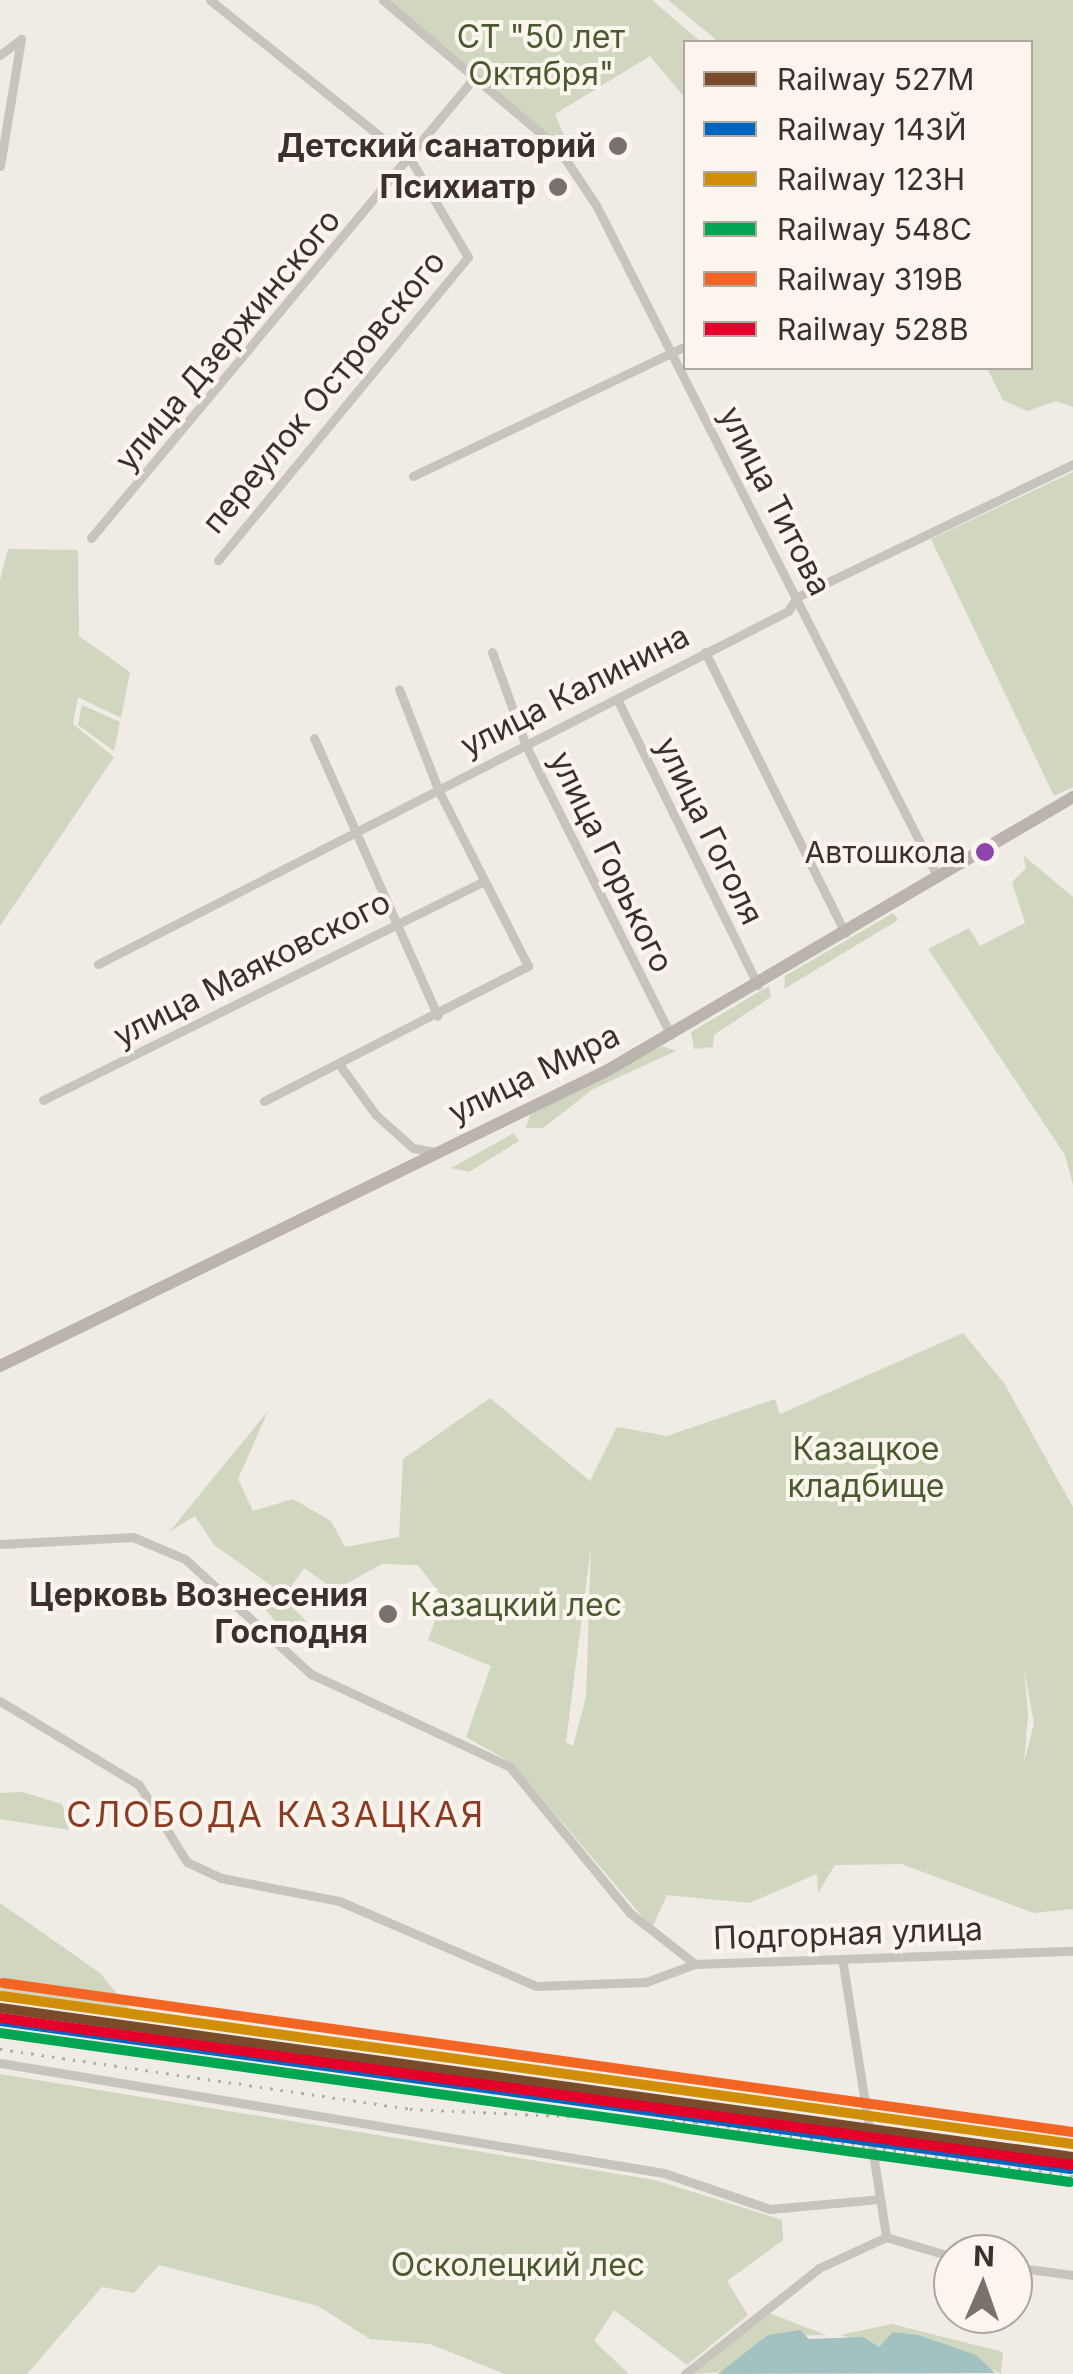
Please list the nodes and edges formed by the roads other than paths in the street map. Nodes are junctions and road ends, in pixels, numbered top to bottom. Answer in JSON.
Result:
{"nodes":[{"id":1,"x":210,"y":0,"type":"edge"},
{"id":2,"x":383,"y":0,"type":"edge"},
{"id":3,"x":0,"y":55,"type":"edge"},
{"id":4,"x":474,"y":78,"type":"junction"},
{"id":5,"x":412,"y":162,"type":"junction"},
{"id":6,"x":0,"y":166,"type":"edge"},
{"id":7,"x":683,"y":346,"type":"edge"},
{"id":8,"x":668,"y":349,"type":"junction"},
{"id":9,"x":1073,"y":464,"type":"edge"},
{"id":10,"x":413,"y":476,"type":"dead end"},
{"id":11,"x":91,"y":538,"type":"dead end"},
{"id":12,"x":218,"y":560,"type":"dead end"},
{"id":13,"x":797,"y":597,"type":"junction"},
{"id":14,"x":492,"y":652,"type":"dead end"},
{"id":15,"x":705,"y":652,"type":"junction"},
{"id":16,"x":400,"y":688,"type":"dead end"},
{"id":17,"x":618,"y":698,"type":"junction"},
{"id":18,"x":314,"y":738,"type":"dead end"},
{"id":19,"x":526,"y":746,"type":"junction"},
{"id":20,"x":438,"y":789,"type":"junction"},
{"id":21,"x":1073,"y":796,"type":"edge"},
{"id":22,"x":358,"y":826,"type":"junction"},
{"id":23,"x":935,"y":872,"type":"junction"},
{"id":24,"x":483,"y":882,"type":"junction"},
{"id":25,"x":394,"y":926,"type":"junction"},
{"id":26,"x":844,"y":932,"type":"junction"},
{"id":27,"x":98,"y":964,"type":"dead end"},
{"id":28,"x":758,"y":985,"type":"junction"},
{"id":29,"x":438,"y":1016,"type":"junction"},
{"id":30,"x":671,"y":1036,"type":"junction"},
{"id":31,"x":341,"y":1067,"type":"junction"},
{"id":32,"x":43,"y":1100,"type":"dead end"},
{"id":33,"x":264,"y":1101,"type":"dead end"},
{"id":34,"x":437,"y":1152,"type":"junction"},
{"id":35,"x":0,"y":1366,"type":"edge"},
{"id":36,"x":0,"y":1544,"type":"edge"},
{"id":37,"x":0,"y":1700,"type":"edge"},
{"id":38,"x":1073,"y":1951,"type":"edge"},
{"id":39,"x":696,"y":1964,"type":"junction"},
{"id":40,"x":843,"y":1964,"type":"junction"},
{"id":41,"x":0,"y":2063,"type":"edge"},
{"id":42,"x":878,"y":2199,"type":"junction"},
{"id":43,"x":886,"y":2237,"type":"junction"},
{"id":44,"x":933,"y":2252,"type":"edge"},
{"id":45,"x":1033,"y":2270,"type":"edge"},
{"id":46,"x":1073,"y":2275,"type":"edge"},
{"id":47,"x":686,"y":2374,"type":"edge"}],
"edges":[{"from":1,"to":5,"type":"street"},
{"from":2,"to":4,"type":"street","name":"улица Титова"},
{"from":3,"to":6,"type":"street"},
{"from":4,"to":5,"type":"street","name":"улица Дзержинского"},
{"from":4,"to":8,"type":"street","name":"улица Титова"},
{"from":5,"to":11,"type":"street","name":"улица Дзержинского"},
{"from":5,"to":12,"type":"street","name":"переулок Островского"},
{"from":7,"to":8,"type":"street"},
{"from":8,"to":10,"type":"street"},
{"from":8,"to":13,"type":"street","name":"улица Титова"},
{"from":9,"to":13,"type":"street","name":"улица Калинина"},
{"from":13,"to":15,"type":"street","name":"улица Калинина"},
{"from":13,"to":23,"type":"street","name":"улица Титова"},
{"from":14,"to":19,"type":"street","name":"улица Горького"},
{"from":15,"to":17,"type":"street","name":"улица Калинина"},
{"from":15,"to":26,"type":"street"},
{"from":16,"to":20,"type":"street"},
{"from":17,"to":19,"type":"street","name":"улица Калинина"},
{"from":17,"to":28,"type":"street","name":"улица Гоголя"},
{"from":18,"to":22,"type":"street"},
{"from":19,"to":20,"type":"street","name":"улица Калинина"},
{"from":19,"to":30,"type":"street","name":"улица Горького"},
{"from":20,"to":22,"type":"street","name":"улица Калинина"},
{"from":20,"to":24,"type":"street"},
{"from":21,"to":23,"type":"main road","name":"улица Мира"},
{"from":22,"to":25,"type":"street"},
{"from":22,"to":27,"type":"street","name":"улица Калинина"},
{"from":23,"to":26,"type":"main road","name":"улица Мира"},
{"from":24,"to":25,"type":"street","name":"улица Маяковского"},
{"from":24,"to":29,"type":"street"},
{"from":25,"to":29,"type":"street"},
{"from":25,"to":32,"type":"street","name":"улица Маяковского"},
{"from":26,"to":28,"type":"main road","name":"улица Мира"},
{"from":28,"to":30,"type":"main road","name":"улица Мира"},
{"from":29,"to":31,"type":"street"},
{"from":30,"to":34,"type":"main road","name":"улица Мира"},
{"from":31,"to":33,"type":"street"},
{"from":31,"to":34,"type":"street"},
{"from":34,"to":35,"type":"main road","name":"улица Мира"},
{"from":36,"to":39,"type":"street"},
{"from":37,"to":39,"type":"street","name":"Подгорная улица"},
{"from":38,"to":40,"type":"street","name":"Подгорная улица"},
{"from":39,"to":40,"type":"street","name":"Подгорная улица"},
{"from":40,"to":42,"type":"street"},
{"from":41,"to":42,"type":"street"},
{"from":42,"to":43,"type":"street"},
{"from":43,"to":44,"type":"street"},
{"from":43,"to":47,"type":"street"},
{"from":45,"to":46,"type":"street"}]}
